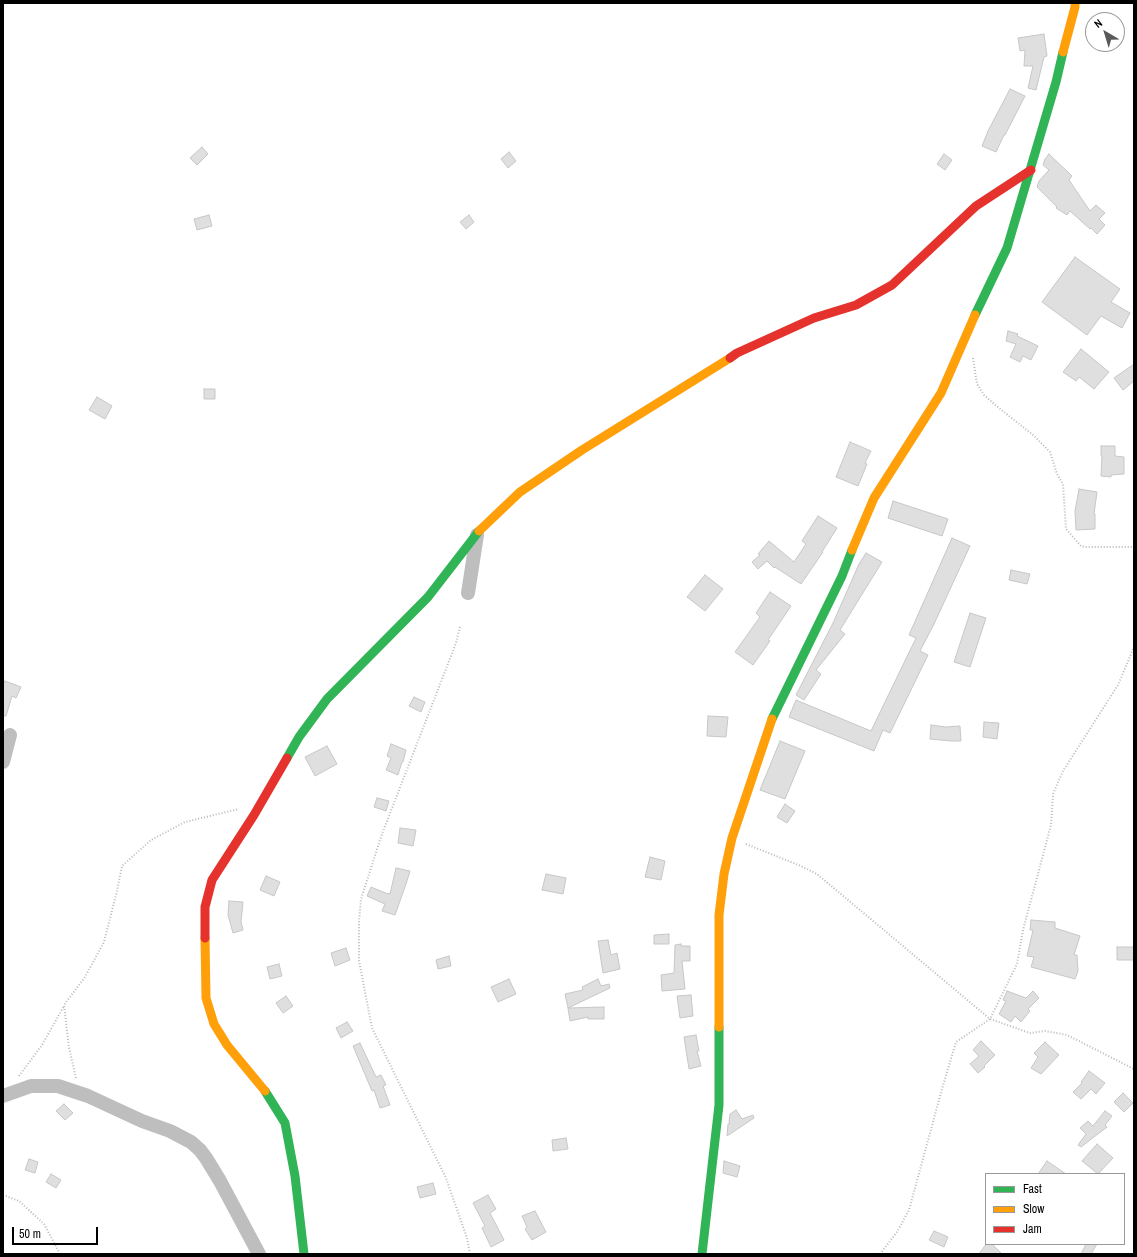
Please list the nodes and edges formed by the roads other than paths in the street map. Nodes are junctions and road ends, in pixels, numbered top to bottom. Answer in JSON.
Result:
{"nodes":[{"id":1,"x":1075,"y":3,"type":"edge"},
{"id":2,"x":1030,"y":170,"type":"junction"},
{"id":3,"x":478,"y":532,"type":"junction"},
{"id":4,"x":468,"y":593,"type":"dead end"},
{"id":5,"x":10,"y":735,"type":"dead end"},
{"id":6,"x":3,"y":762,"type":"edge"},
{"id":7,"x":3,"y":1096,"type":"edge"},
{"id":8,"x":259,"y":1254,"type":"edge"},
{"id":9,"x":304,"y":1254,"type":"edge"},
{"id":10,"x":702,"y":1254,"type":"edge"}],
"edges":[{"from":1,"to":2,"type":"street"},
{"from":2,"to":3,"type":"street"},
{"from":2,"to":10,"type":"street"},
{"from":3,"to":4,"type":"street"},
{"from":3,"to":9,"type":"street"},
{"from":5,"to":6,"type":"street"},
{"from":7,"to":8,"type":"street"}]}
